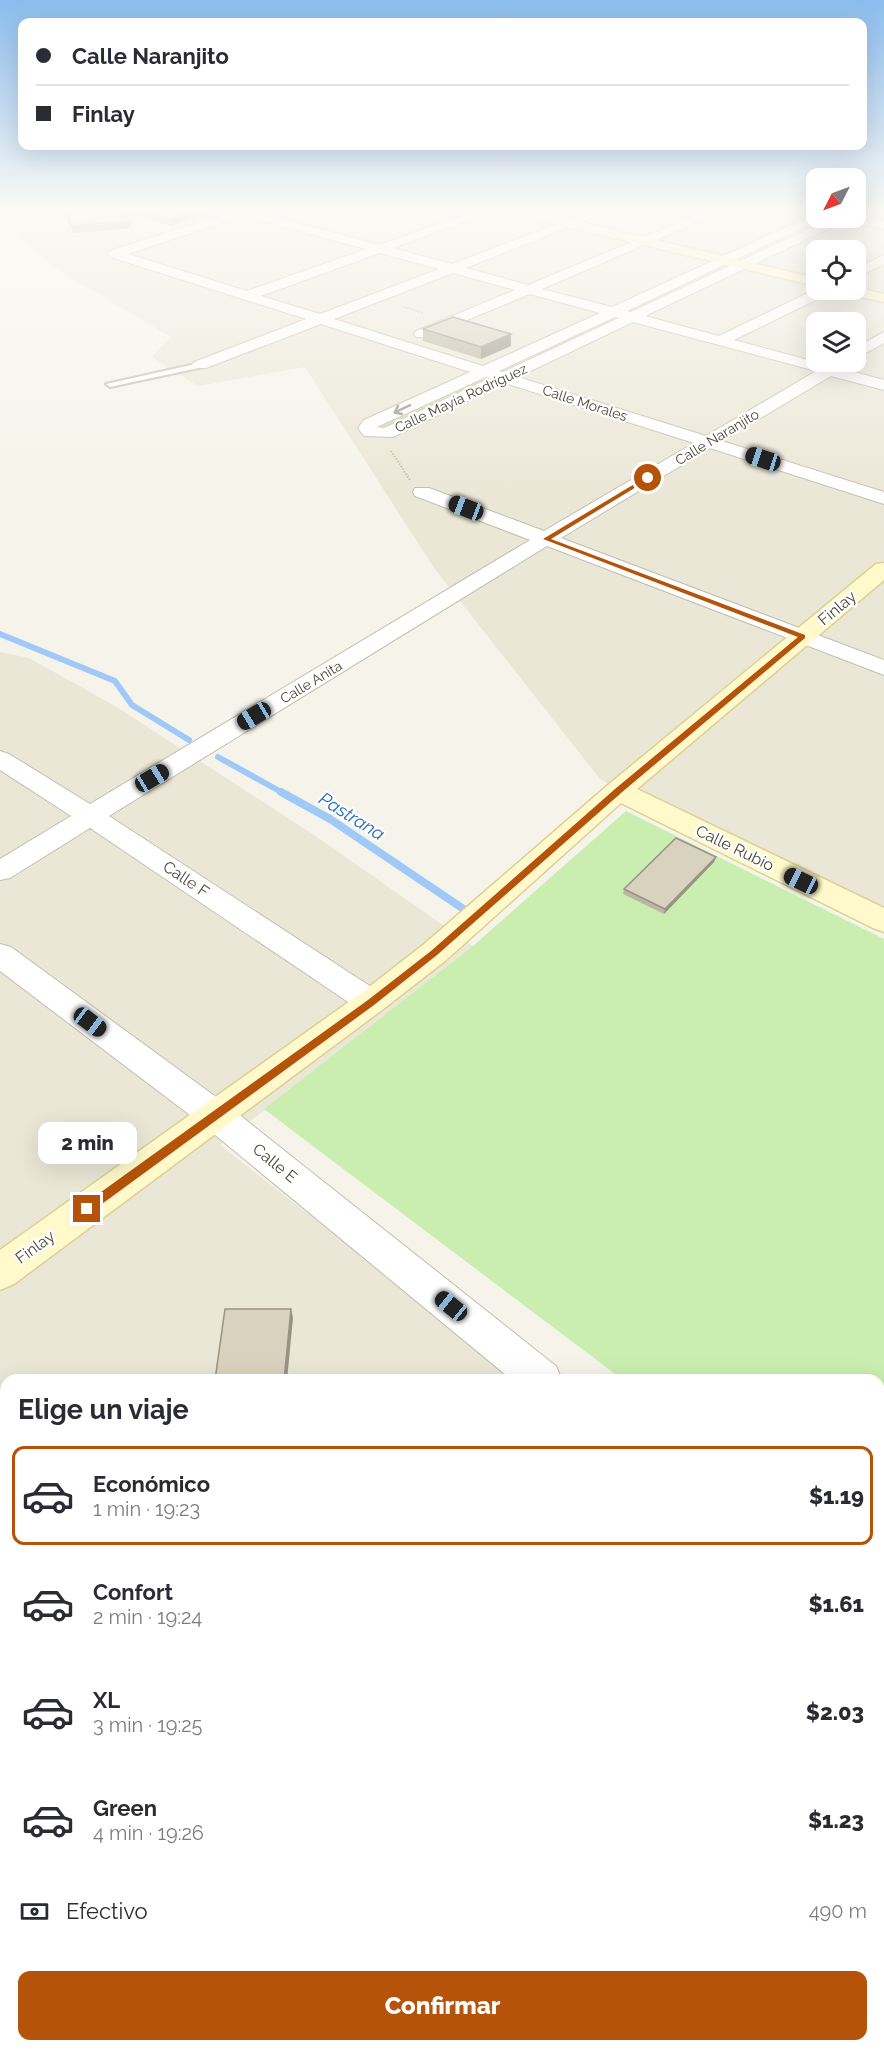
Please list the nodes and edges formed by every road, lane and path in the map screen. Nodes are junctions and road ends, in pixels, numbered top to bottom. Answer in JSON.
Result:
{"nodes":[{"id":1,"x":275,"y":305,"type":"edge"},
{"id":2,"x":358,"y":305,"type":"edge"},
{"id":3,"x":397,"y":305,"type":"edge"},
{"id":4,"x":494,"y":305,"type":"edge"},
{"id":5,"x":591,"y":305,"type":"edge"},
{"id":6,"x":629,"y":305,"type":"edge"},
{"id":7,"x":654,"y":305,"type":"edge"},
{"id":8,"x":795,"y":305,"type":"edge"},
{"id":9,"x":614,"y":311,"type":"junction"},
{"id":10,"x":633,"y":316,"type":"junction"},
{"id":11,"x":321,"y":319,"type":"junction"},
{"id":12,"x":452,"y":322,"type":"junction"},
{"id":13,"x":884,"y":337,"type":"edge"},
{"id":14,"x":722,"y":340,"type":"junction"},
{"id":15,"x":398,"y":344,"type":"junction"},
{"id":16,"x":866,"y":348,"type":"edge"},
{"id":17,"x":806,"y":359,"type":"edge"},
{"id":18,"x":200,"y":365,"type":"joint"},
{"id":19,"x":484,"y":371,"type":"junction"},
{"id":20,"x":827,"y":372,"type":"edge"},
{"id":21,"x":852,"y":372,"type":"edge"},
{"id":22,"x":504,"y":377,"type":"junction"},
{"id":23,"x":110,"y":384,"type":"dead end"},
{"id":24,"x":884,"y":385,"type":"edge"},
{"id":25,"x":378,"y":433,"type":"junction"},
{"id":26,"x":709,"y":442,"type":"junction"},
{"id":27,"x":422,"y":492,"type":"joint"},
{"id":28,"x":884,"y":498,"type":"edge"},
{"id":29,"x":546,"y":539,"type":"junction"},
{"id":30,"x":498,"y":567,"type":"joint"},
{"id":31,"x":884,"y":569,"type":"edge"},
{"id":32,"x":803,"y":637,"type":"junction"},
{"id":33,"x":884,"y":668,"type":"edge"},
{"id":34,"x":0,"y":759,"type":"edge"},
{"id":35,"x":618,"y":791,"type":"junction"},
{"id":36,"x":90,"y":816,"type":"junction"},
{"id":37,"x":0,"y":871,"type":"edge"},
{"id":38,"x":884,"y":921,"type":"edge"},
{"id":39,"x":0,"y":955,"type":"edge"},
{"id":40,"x":371,"y":1002,"type":"junction"},
{"id":41,"x":215,"y":1115,"type":"junction"},
{"id":42,"x":5,"y":1261,"type":"edge"},
{"id":43,"x":535,"y":1374,"type":"edge"}],
"edges":[{"from":1,"to":11,"type":"street","name":"Calle Morales"},
{"from":2,"to":11,"type":"street"},
{"from":3,"to":12,"type":"path"},
{"from":4,"to":12,"type":"street"},
{"from":5,"to":9,"type":"street"},
{"from":6,"to":9,"type":"street","name":"Calle Mayía Rodríguez"},
{"from":7,"to":10,"type":"street","name":"Calle Mayía Rodríguez"},
{"from":8,"to":14,"type":"street"},
{"from":9,"to":10,"type":"street"},
{"from":9,"to":19,"type":"street","name":"Calle Mayía Rodríguez"},
{"from":10,"to":14,"type":"street"},
{"from":10,"to":22,"type":"street","name":"Calle Mayía Rodríguez"},
{"from":11,"to":15,"type":"street","name":"Calle Morales"},
{"from":11,"to":18,"type":"street"},
{"from":12,"to":15,"type":"street"},
{"from":13,"to":16,"type":"street"},
{"from":14,"to":17,"type":"street"},
{"from":15,"to":19,"type":"street","name":"Calle Morales"},
{"from":18,"to":23,"type":"lane"},
{"from":19,"to":22,"type":"street","name":"Calle Morales"},
{"from":19,"to":25,"type":"street","name":"Calle Mayía Rodríguez","one_way":true},
{"from":20,"to":26,"type":"street","name":"Calle Naranjito"},
{"from":21,"to":24,"type":"street"},
{"from":22,"to":25,"type":"street","name":"Calle Mayía Rodríguez"},
{"from":22,"to":26,"type":"street","name":"Calle Morales"},
{"from":25,"to":27,"type":"path"},
{"from":26,"to":28,"type":"street","name":"Calle Morales"},
{"from":26,"to":29,"type":"street","name":"Calle Naranjito"},
{"from":27,"to":29,"type":"street"},
{"from":29,"to":30,"type":"street","name":"Calle Naranjito"},
{"from":29,"to":32,"type":"street"},
{"from":30,"to":36,"type":"street","name":"Calle Anita"},
{"from":31,"to":32,"type":"street","name":"Finlay"},
{"from":32,"to":33,"type":"street"},
{"from":32,"to":35,"type":"street","name":"Finlay"},
{"from":34,"to":36,"type":"street","name":"Calle F"},
{"from":35,"to":38,"type":"street","name":"Calle Rubio"},
{"from":35,"to":40,"type":"street","name":"Finlay"},
{"from":36,"to":37,"type":"street","name":"Calle Anita"},
{"from":36,"to":40,"type":"street","name":"Calle F"},
{"from":39,"to":41,"type":"street","name":"Calle E"},
{"from":40,"to":41,"type":"street","name":"Finlay"},
{"from":41,"to":42,"type":"street","name":"Finlay"},
{"from":41,"to":43,"type":"street","name":"Calle E"}]}
